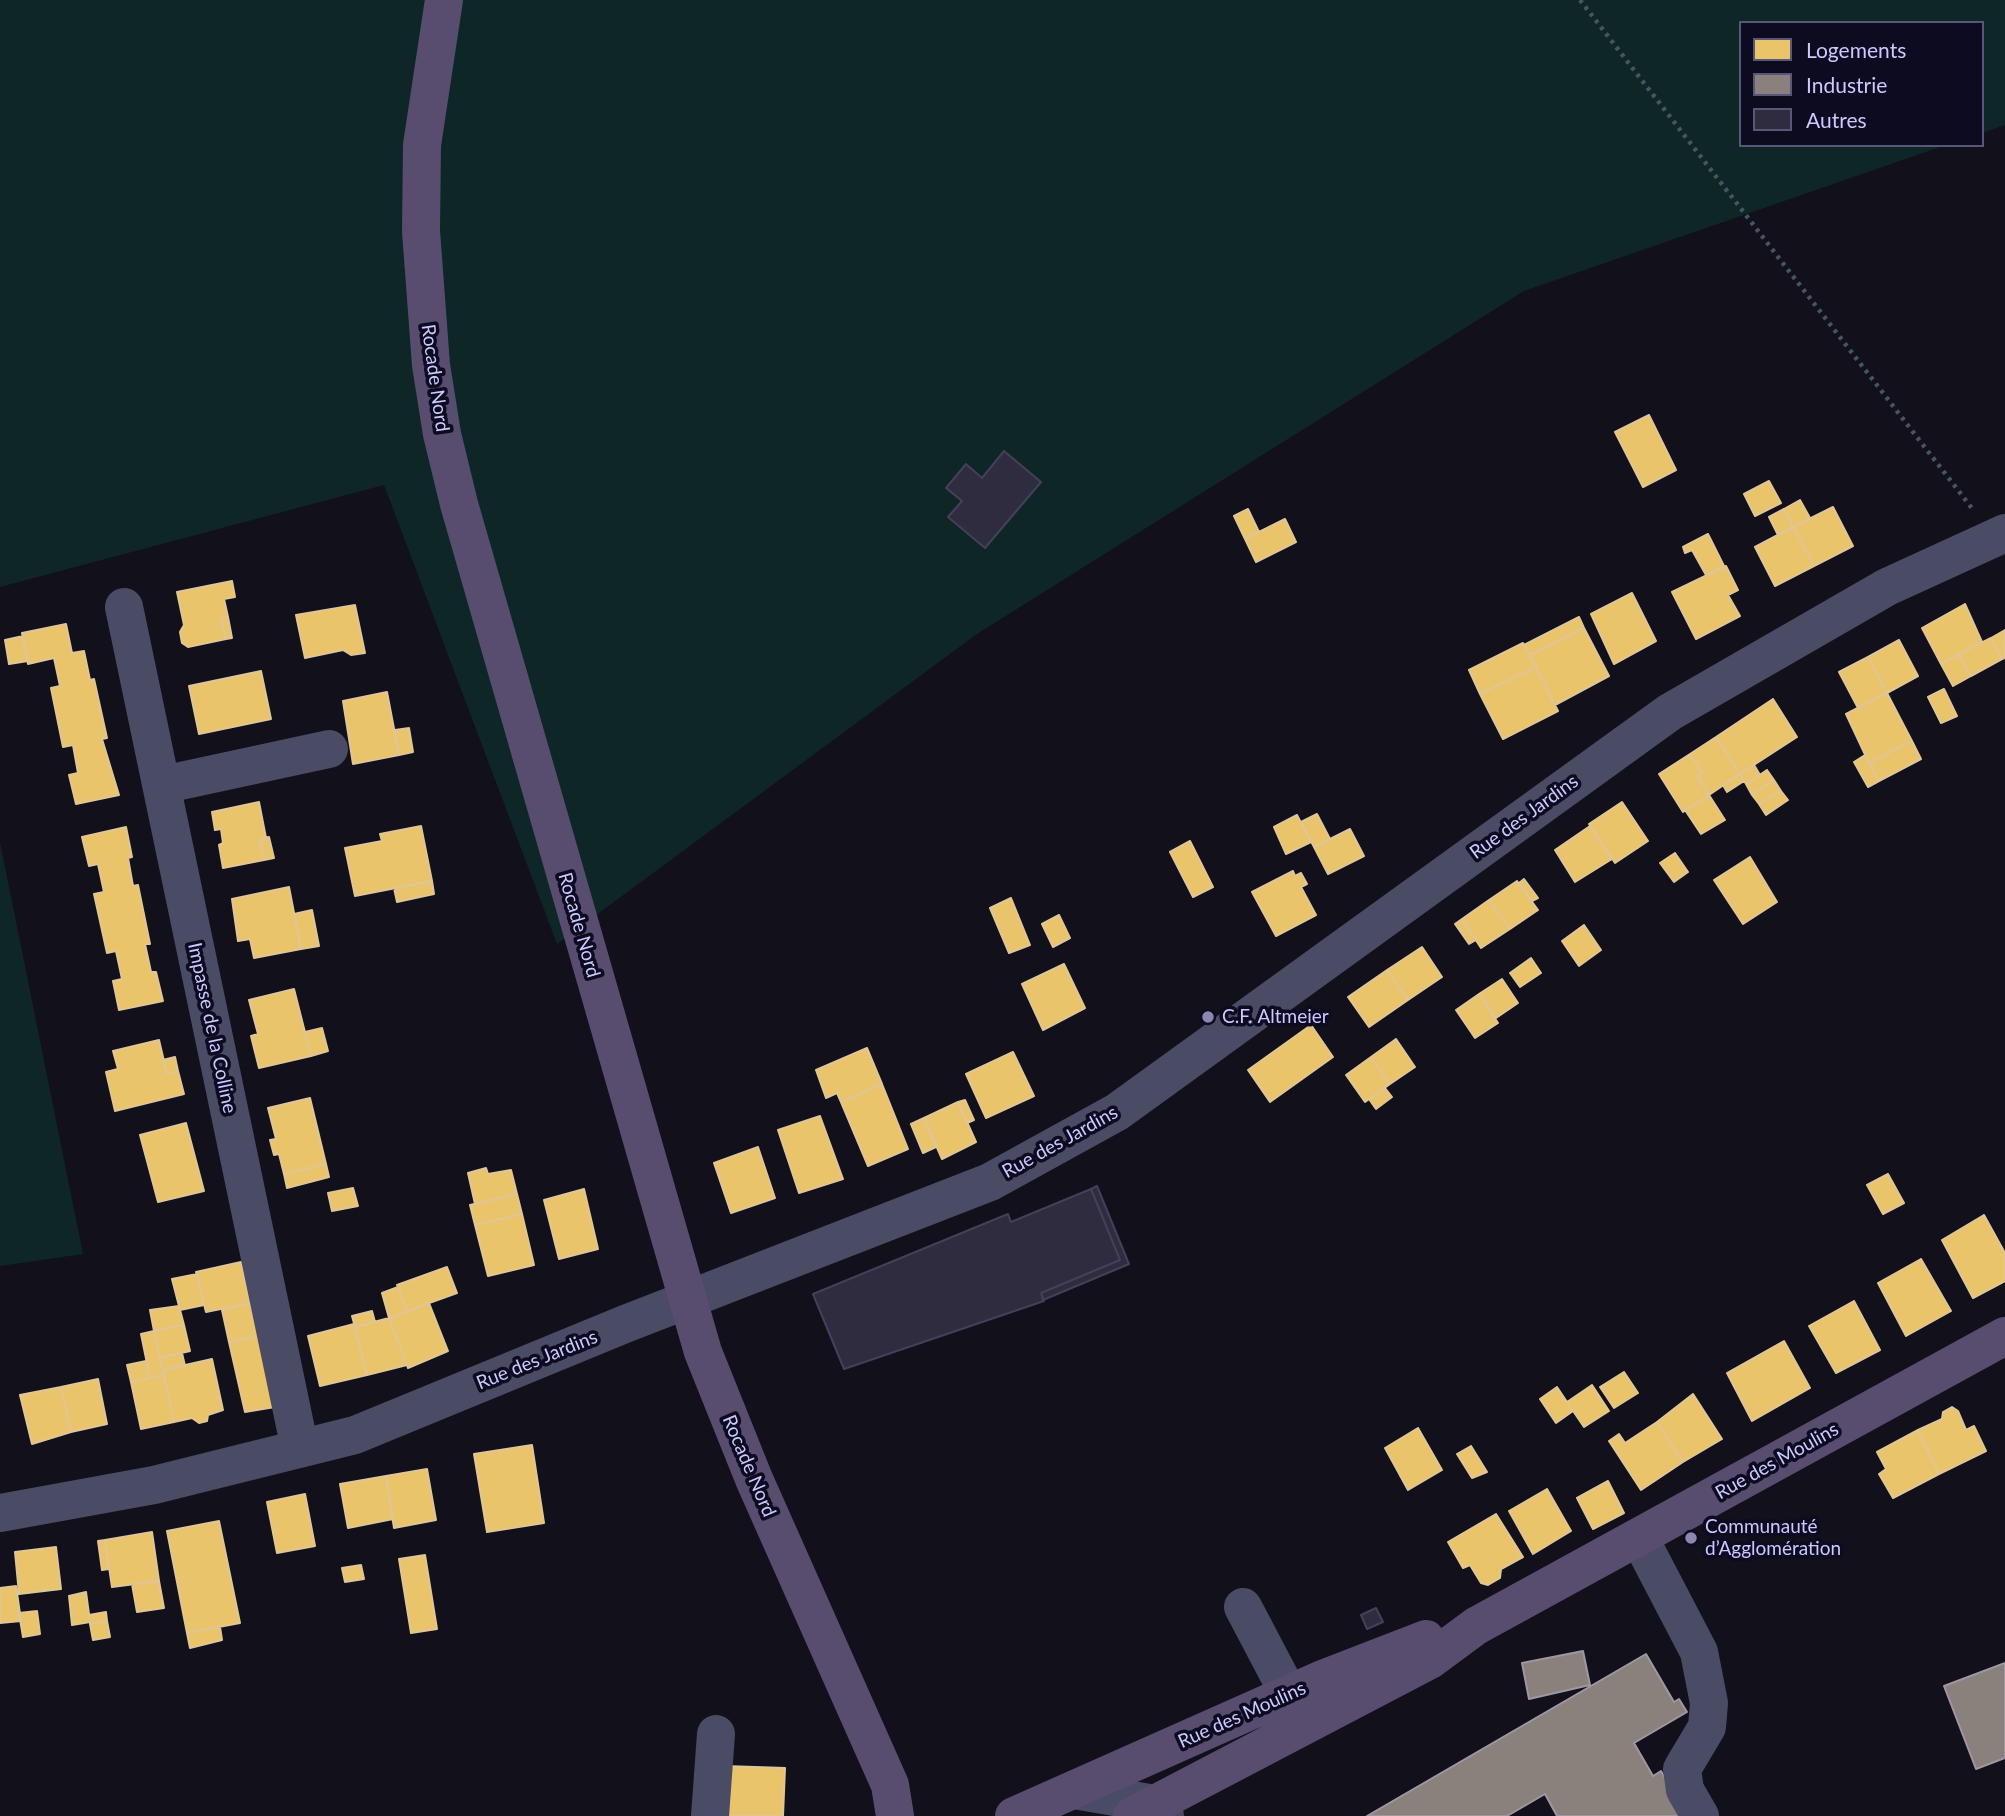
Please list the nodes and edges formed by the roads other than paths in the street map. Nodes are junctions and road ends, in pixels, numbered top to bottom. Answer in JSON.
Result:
{"nodes":[{"id":1,"x":444,"y":0,"type":"edge"},
{"id":2,"x":1999,"y":535,"type":"edge"},
{"id":3,"x":124,"y":607,"type":"dead end"},
{"id":4,"x":329,"y":749,"type":"dead end"},
{"id":5,"x":162,"y":785,"type":"junction"},
{"id":6,"x":687,"y":1301,"type":"junction"},
{"id":7,"x":2005,"y":1336,"type":"edge"},
{"id":8,"x":300,"y":1449,"type":"junction"},
{"id":9,"x":0,"y":1513,"type":"edge"},
{"id":10,"x":1639,"y":1537,"type":"junction"},
{"id":11,"x":1243,"y":1607,"type":"dead end"},
{"id":12,"x":1296,"y":1710,"type":"junction"},
{"id":13,"x":716,"y":1734,"type":"dead end"},
{"id":14,"x":1074,"y":1790,"type":"junction"},
{"id":15,"x":1150,"y":1812,"type":"edge"},
{"id":16,"x":710,"y":1816,"type":"edge"},
{"id":17,"x":895,"y":1816,"type":"edge"},
{"id":18,"x":1014,"y":1816,"type":"edge"},
{"id":19,"x":1700,"y":1816,"type":"edge"}],
"edges":[{"from":1,"to":6,"type":"main road","name":"Rocade Nord"},
{"from":2,"to":6,"type":"street","name":"Rue des Jardins"},
{"from":3,"to":5,"type":"street","name":"Impasse de la Colline"},
{"from":4,"to":5,"type":"street"},
{"from":5,"to":8,"type":"street","name":"Impasse de la Colline"},
{"from":6,"to":8,"type":"street","name":"Rue des Jardins"},
{"from":6,"to":17,"type":"main road","name":"Rocade Nord"},
{"from":7,"to":10,"type":"main road","name":"Rue des Moulins"},
{"from":8,"to":9,"type":"street","name":"Rue des Jardins"},
{"from":10,"to":12,"type":"main road","name":"Rue des Moulins"},
{"from":10,"to":19,"type":"street"},
{"from":11,"to":12,"type":"street"},
{"from":12,"to":14,"type":"main road","name":"Rue des Moulins"},
{"from":12,"to":15,"type":"main road","name":"Rue des Moulins"},
{"from":13,"to":16,"type":"street"},
{"from":14,"to":15,"type":"street"},
{"from":14,"to":18,"type":"main road","name":"Rue des Moulins"}]}
